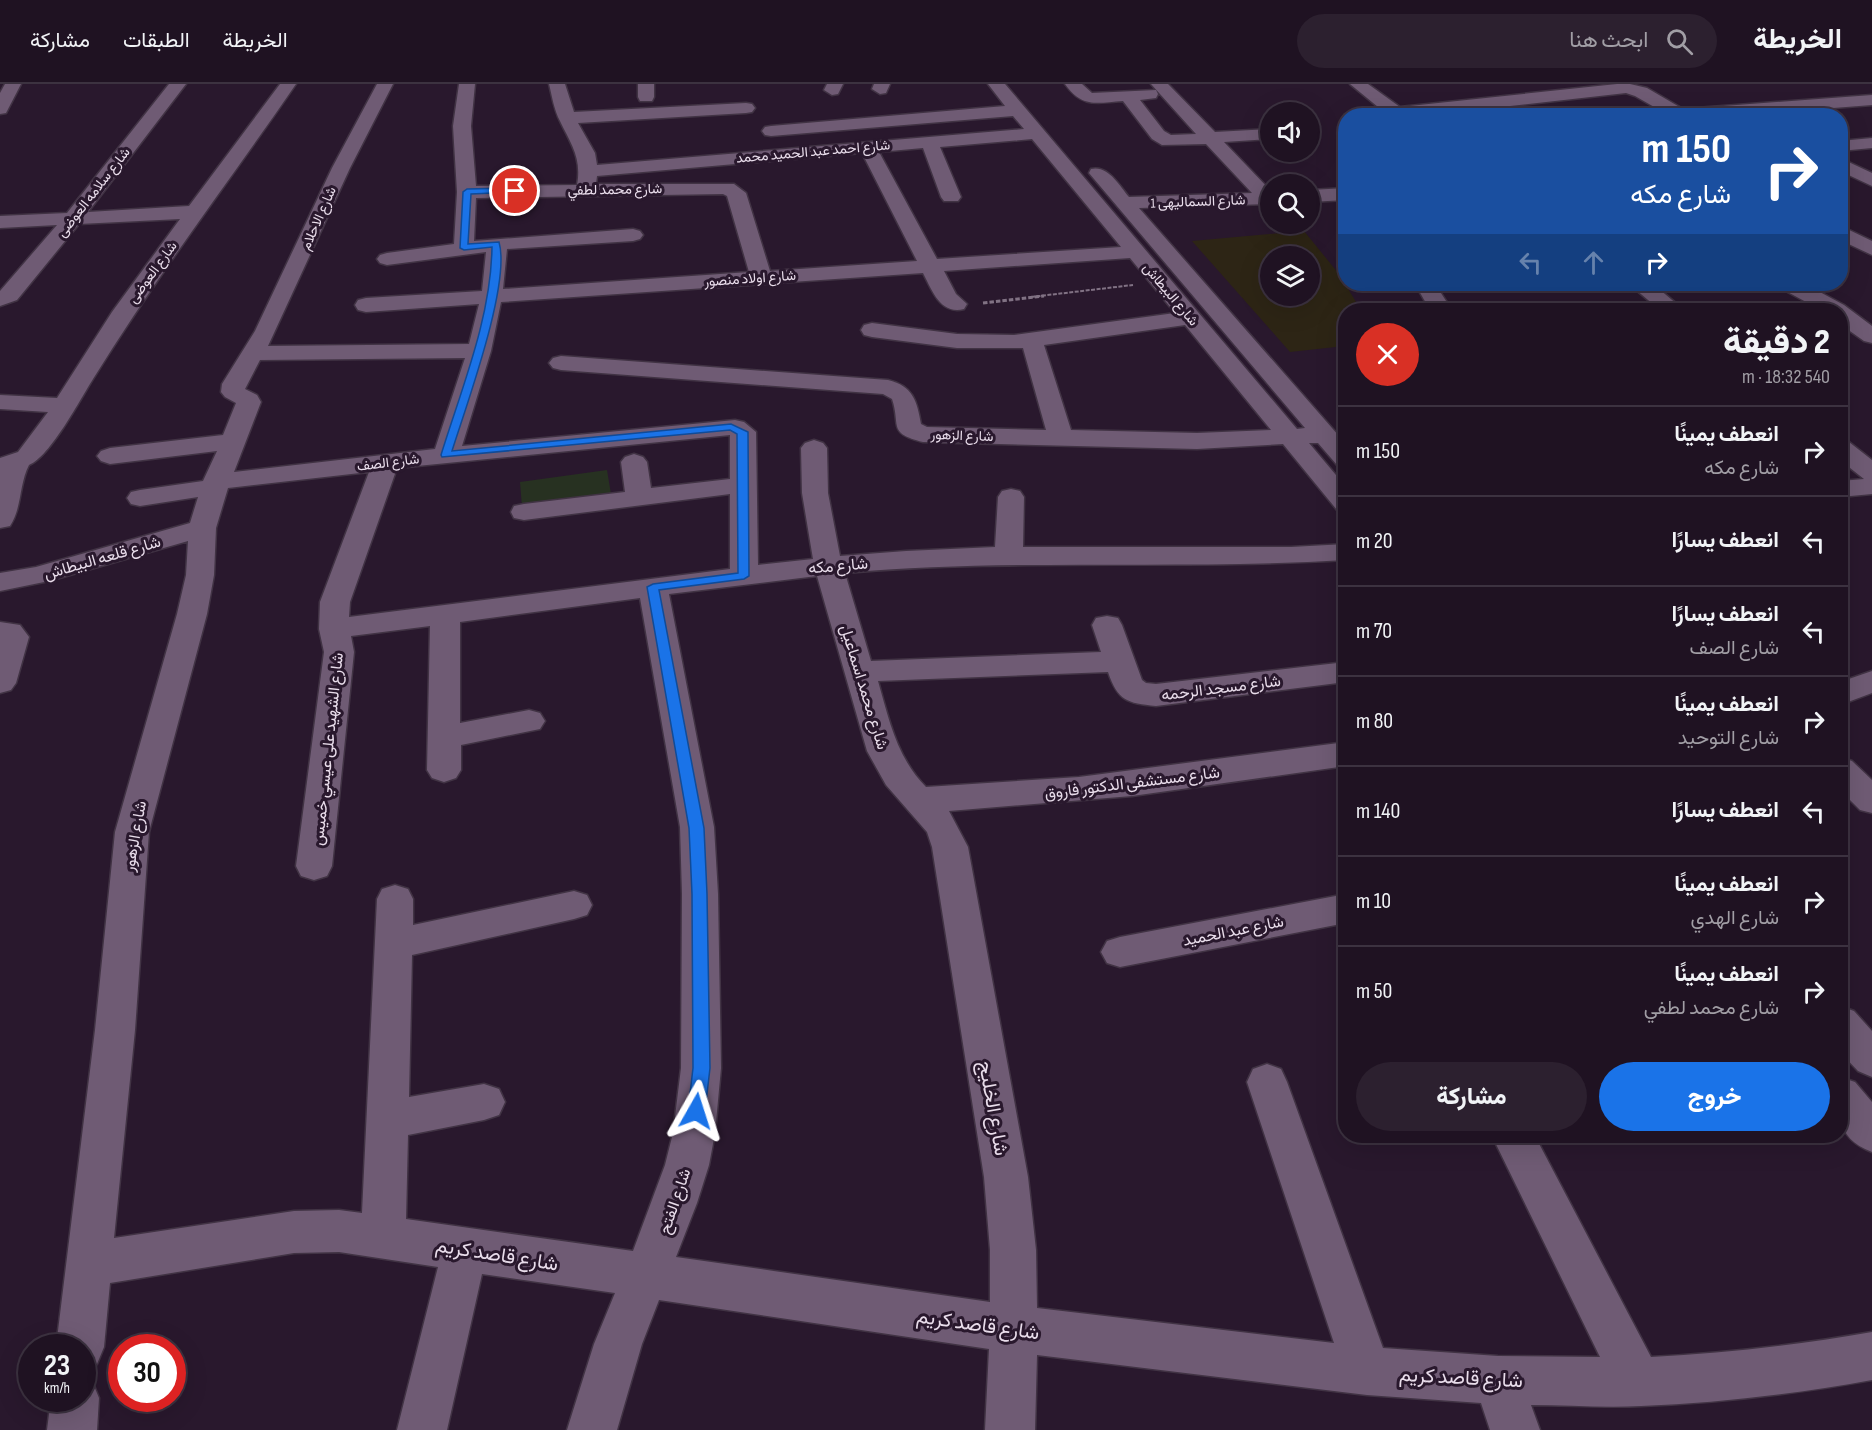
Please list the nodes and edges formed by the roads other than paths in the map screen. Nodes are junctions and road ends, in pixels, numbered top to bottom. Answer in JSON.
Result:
{"nodes":[{"id":1,"x":13,"y":84,"type":"edge"},
{"id":2,"x":178,"y":84,"type":"edge"},
{"id":3,"x":288,"y":84,"type":"edge"},
{"id":4,"x":384,"y":84,"type":"edge"},
{"id":5,"x":467,"y":84,"type":"edge"},
{"id":6,"x":557,"y":84,"type":"edge"},
{"id":7,"x":996,"y":84,"type":"edge"},
{"id":8,"x":1021,"y":84,"type":"edge"},
{"id":9,"x":1073,"y":84,"type":"edge"},
{"id":10,"x":1358,"y":84,"type":"edge"},
{"id":11,"x":1856,"y":84,"type":"edge"},
{"id":12,"x":1163,"y":88,"type":"edge"},
{"id":13,"x":1748,"y":89,"type":"dead end"},
{"id":14,"x":1806,"y":90,"type":"dead end"},
{"id":15,"x":1872,"y":95,"type":"edge"},
{"id":16,"x":1128,"y":96,"type":"junction"},
{"id":17,"x":1872,"y":100,"type":"edge"},
{"id":18,"x":1826,"y":103,"type":"junction"},
{"id":19,"x":1780,"y":107,"type":"junction"},
{"id":20,"x":747,"y":108,"type":"dead end"},
{"id":21,"x":1390,"y":108,"type":"edge"},
{"id":22,"x":1450,"y":108,"type":"edge"},
{"id":23,"x":1668,"y":108,"type":"edge"},
{"id":24,"x":1768,"y":108,"type":"edge"},
{"id":25,"x":0,"y":109,"type":"edge"},
{"id":26,"x":1018,"y":110,"type":"junction"},
{"id":27,"x":567,"y":118,"type":"junction"},
{"id":28,"x":771,"y":131,"type":"dead end"},
{"id":29,"x":1044,"y":131,"type":"junction"},
{"id":30,"x":1260,"y":135,"type":"edge"},
{"id":31,"x":1068,"y":138,"type":"dead end"},
{"id":32,"x":1209,"y":139,"type":"junction"},
{"id":33,"x":929,"y":141,"type":"junction"},
{"id":34,"x":1872,"y":143,"type":"edge"},
{"id":35,"x":1848,"y":145,"type":"edge"},
{"id":36,"x":867,"y":146,"type":"junction"},
{"id":37,"x":1082,"y":154,"type":"dead end"},
{"id":38,"x":1848,"y":167,"type":"edge"},
{"id":39,"x":588,"y":180,"type":"junction"},
{"id":40,"x":1872,"y":180,"type":"edge"},
{"id":41,"x":1260,"y":189,"type":"edge"},
{"id":42,"x":467,"y":192,"type":"junction"},
{"id":43,"x":1338,"y":194,"type":"edge"},
{"id":44,"x":1320,"y":195,"type":"edge"},
{"id":45,"x":951,"y":197,"type":"dead end"},
{"id":46,"x":1260,"y":198,"type":"edge"},
{"id":47,"x":1125,"y":203,"type":"junction"},
{"id":48,"x":196,"y":212,"type":"junction"},
{"id":49,"x":73,"y":218,"type":"junction"},
{"id":50,"x":0,"y":222,"type":"edge"},
{"id":51,"x":1872,"y":231,"type":"edge"},
{"id":52,"x":1848,"y":233,"type":"edge"},
{"id":53,"x":633,"y":235,"type":"dead end"},
{"id":54,"x":1848,"y":236,"type":"edge"},
{"id":55,"x":496,"y":244,"type":"junction"},
{"id":56,"x":464,"y":248,"type":"junction"},
{"id":57,"x":1872,"y":249,"type":"edge"},
{"id":58,"x":1135,"y":252,"type":"junction"},
{"id":59,"x":387,"y":259,"type":"dead end"},
{"id":60,"x":931,"y":268,"type":"junction"},
{"id":61,"x":761,"y":277,"type":"junction"},
{"id":62,"x":1649,"y":291,"type":"edge"},
{"id":63,"x":1802,"y":291,"type":"edge"},
{"id":64,"x":492,"y":296,"type":"junction"},
{"id":65,"x":2,"y":298,"type":"edge"},
{"id":66,"x":1664,"y":303,"type":"edge"},
{"id":67,"x":1824,"y":303,"type":"edge"},
{"id":68,"x":956,"y":304,"type":"road end"},
{"id":69,"x":366,"y":305,"type":"dead end"},
{"id":70,"x":1191,"y":317,"type":"junction"},
{"id":71,"x":1848,"y":320,"type":"edge"},
{"id":72,"x":872,"y":330,"type":"dead end"},
{"id":73,"x":1872,"y":336,"type":"edge"},
{"id":74,"x":1032,"y":340,"type":"junction"},
{"id":75,"x":479,"y":351,"type":"junction"},
{"id":76,"x":252,"y":353,"type":"junction"},
{"id":77,"x":561,"y":363,"type":"dead end"},
{"id":78,"x":0,"y":402,"type":"edge"},
{"id":79,"x":64,"y":406,"type":"junction"},
{"id":80,"x":1323,"y":435,"type":"junction"},
{"id":81,"x":1061,"y":438,"type":"junction"},
{"id":82,"x":1289,"y":438,"type":"junction"},
{"id":83,"x":234,"y":441,"type":"junction"},
{"id":84,"x":814,"y":447,"type":"dead end"},
{"id":85,"x":1338,"y":451,"type":"edge"},
{"id":86,"x":1848,"y":454,"type":"edge"},
{"id":87,"x":446,"y":455,"type":"junction"},
{"id":88,"x":110,"y":456,"type":"dead end"},
{"id":89,"x":386,"y":462,"type":"junction"},
{"id":90,"x":634,"y":462,"type":"dead end"},
{"id":91,"x":10,"y":464,"type":"edge"},
{"id":92,"x":1872,"y":473,"type":"edge"},
{"id":93,"x":214,"y":484,"type":"junction"},
{"id":94,"x":743,"y":485,"type":"junction"},
{"id":95,"x":1872,"y":486,"type":"edge"},
{"id":96,"x":1848,"y":488,"type":"edge"},
{"id":97,"x":1338,"y":495,"type":"edge"},
{"id":98,"x":1011,"y":497,"type":"dead end"},
{"id":99,"x":140,"y":498,"type":"dead end"},
{"id":100,"x":639,"y":498,"type":"junction"},
{"id":101,"x":524,"y":512,"type":"dead end"},
{"id":102,"x":0,"y":520,"type":"edge"},
{"id":103,"x":202,"y":528,"type":"junction"},
{"id":104,"x":1338,"y":552,"type":"edge"},
{"id":105,"x":1009,"y":555,"type":"junction"},
{"id":106,"x":828,"y":565,"type":"junction"},
{"id":107,"x":744,"y":576,"type":"junction"},
{"id":108,"x":0,"y":582,"type":"edge"},
{"id":109,"x":653,"y":587,"type":"junction"},
{"id":110,"x":445,"y":614,"type":"junction"},
{"id":111,"x":1107,"y":625,"type":"dead end"},
{"id":112,"x":334,"y":629,"type":"junction"},
{"id":113,"x":0,"y":632,"type":"edge"},
{"id":114,"x":1120,"y":661,"type":"junction"},
{"id":115,"x":859,"y":672,"type":"junction"},
{"id":116,"x":1338,"y":673,"type":"edge"},
{"id":117,"x":1872,"y":681,"type":"edge"},
{"id":118,"x":0,"y":683,"type":"edge"},
{"id":119,"x":1848,"y":692,"type":"edge"},
{"id":120,"x":529,"y":721,"type":"dead end"},
{"id":121,"x":444,"y":737,"type":"junction"},
{"id":122,"x":1338,"y":755,"type":"edge"},
{"id":123,"x":444,"y":771,"type":"dead end"},
{"id":124,"x":1848,"y":777,"type":"edge"},
{"id":125,"x":918,"y":800,"type":"junction"},
{"id":126,"x":1872,"y":801,"type":"edge"},
{"id":127,"x":314,"y":866,"type":"dead end"},
{"id":128,"x":395,"y":899,"type":"dead end"},
{"id":129,"x":574,"y":905,"type":"dead end"},
{"id":130,"x":1338,"y":910,"type":"edge"},
{"id":131,"x":393,"y":944,"type":"junction"},
{"id":132,"x":1120,"y":952,"type":"dead end"},
{"id":133,"x":1848,"y":1032,"type":"edge"},
{"id":134,"x":1872,"y":1059,"type":"edge"},
{"id":135,"x":1267,"y":1082,"type":"dead end"},
{"id":136,"x":484,"y":1102,"type":"dead end"},
{"id":137,"x":1848,"y":1104,"type":"edge"},
{"id":138,"x":387,"y":1120,"type":"junction"},
{"id":139,"x":1872,"y":1133,"type":"edge"},
{"id":140,"x":1517,"y":1143,"type":"edge"},
{"id":141,"x":383,"y":1237,"type":"junction"},
{"id":142,"x":465,"y":1249,"type":"junction"},
{"id":143,"x":88,"y":1264,"type":"junction"},
{"id":144,"x":646,"y":1277,"type":"junction"},
{"id":145,"x":1014,"y":1329,"type":"junction"},
{"id":146,"x":81,"y":1334,"type":"edge"},
{"id":147,"x":1872,"y":1356,"type":"edge"},
{"id":148,"x":1367,"y":1371,"type":"junction"},
{"id":149,"x":1498,"y":1380,"type":"junction"},
{"id":150,"x":1638,"y":1382,"type":"junction"},
{"id":151,"x":74,"y":1412,"type":"edge"},
{"id":152,"x":72,"y":1430,"type":"edge"},
{"id":153,"x":422,"y":1430,"type":"edge"},
{"id":154,"x":592,"y":1430,"type":"edge"},
{"id":155,"x":1010,"y":1430,"type":"edge"},
{"id":156,"x":1515,"y":1430,"type":"edge"}],
"edges":[{"from":1,"to":25,"type":"street"},
{"from":2,"to":49,"type":"street","name":"شارع سلامه العوضى"},
{"from":3,"to":48,"type":"street","name":"شارع العوضى"},
{"from":4,"to":76,"type":"street","name":"شارع الاحلام"},
{"from":5,"to":42,"type":"street"},
{"from":6,"to":27,"type":"street"},
{"from":7,"to":26,"type":"street","name":"شارع البيطاش"},
{"from":8,"to":29,"type":"street","name":"شارع البيطاش"},
{"from":9,"to":16,"type":"street"},
{"from":10,"to":21,"type":"street"},
{"from":11,"to":15,"type":"street"},
{"from":12,"to":16,"type":"street"},
{"from":12,"to":32,"type":"street"},
{"from":13,"to":19,"type":"street"},
{"from":14,"to":18,"type":"street"},
{"from":16,"to":32,"type":"street"},
{"from":17,"to":18,"type":"street"},
{"from":18,"to":19,"type":"street"},
{"from":19,"to":24,"type":"street"},
{"from":20,"to":27,"type":"street"},
{"from":22,"to":23,"type":"street"},
{"from":26,"to":28,"type":"street"},
{"from":26,"to":29,"type":"street","name":"شارع البيطاش"},
{"from":27,"to":39,"type":"street"},
{"from":29,"to":31,"type":"street","name":"شارع احمد عبد الحميد محمد"},
{"from":29,"to":33,"type":"street","name":"شارع احمد عبد الحميد محمد"},
{"from":29,"to":58,"type":"street","name":"شارع البيطاش"},
{"from":30,"to":32,"type":"street"},
{"from":32,"to":41,"type":"street"},
{"from":33,"to":36,"type":"street","name":"شارع احمد عبد الحميد محمد"},
{"from":33,"to":45,"type":"street"},
{"from":34,"to":35,"type":"street"},
{"from":36,"to":39,"type":"street","name":"شارع احمد عبد الحميد محمد"},
{"from":36,"to":60,"type":"street"},
{"from":37,"to":47,"type":"street","name":"شارع البيطاش"},
{"from":38,"to":40,"type":"street"},
{"from":39,"to":42,"type":"street","name":"شارع محمد لطفي"},
{"from":39,"to":61,"type":"street","name":"شارع محمد لطفي"},
{"from":42,"to":56,"type":"street"},
{"from":43,"to":44,"type":"street"},
{"from":46,"to":47,"type":"street","name":"شارع السماليهى 1"},
{"from":47,"to":80,"type":"street","name":"شارع البيطاش"},
{"from":48,"to":49,"type":"street"},
{"from":48,"to":79,"type":"street","name":"شارع العوضى"},
{"from":49,"to":50,"type":"street"},
{"from":49,"to":65,"type":"street","name":"شارع سلامه العوضى"},
{"from":51,"to":52,"type":"street"},
{"from":53,"to":55,"type":"street"},
{"from":54,"to":57,"type":"street"},
{"from":55,"to":56,"type":"street"},
{"from":55,"to":64,"type":"street"},
{"from":56,"to":59,"type":"street"},
{"from":58,"to":60,"type":"street","name":"شارع اولاد منصور"},
{"from":58,"to":70,"type":"street","name":"شارع البيطاش"},
{"from":60,"to":61,"type":"street","name":"شارع اولاد منصور"},
{"from":60,"to":68,"type":"street"},
{"from":61,"to":64,"type":"street","name":"شارع اولاد منصور"},
{"from":62,"to":66,"type":"street"},
{"from":63,"to":67,"type":"street"},
{"from":64,"to":69,"type":"street","name":"شارع اولاد منصور"},
{"from":64,"to":75,"type":"street"},
{"from":70,"to":74,"type":"street"},
{"from":70,"to":82,"type":"street","name":"شارع البيطاش"},
{"from":71,"to":73,"type":"street"},
{"from":72,"to":74,"type":"street"},
{"from":74,"to":81,"type":"street"},
{"from":75,"to":76,"type":"street"},
{"from":75,"to":87,"type":"street"},
{"from":76,"to":83,"type":"street","name":"شارع الزهور"},
{"from":77,"to":81,"type":"street","name":"شارع الزهور"},
{"from":78,"to":79,"type":"street"},
{"from":79,"to":91,"type":"street","name":"شارع العوضى"},
{"from":80,"to":82,"type":"street","name":"شارع الزهور"},
{"from":80,"to":85,"type":"street","name":"شارع البيطاش"},
{"from":81,"to":82,"type":"street","name":"شارع الزهور"},
{"from":82,"to":97,"type":"street","name":"شارع البيطاش"},
{"from":83,"to":88,"type":"street"},
{"from":83,"to":93,"type":"street","name":"شارع الزهور"},
{"from":84,"to":106,"type":"street","name":"شارع محمد اسماعيل"},
{"from":86,"to":92,"type":"street"},
{"from":87,"to":89,"type":"street","name":"شارع الصف"},
{"from":87,"to":94,"type":"street","name":"شارع الصف"},
{"from":89,"to":93,"type":"street","name":"شارع الصف"},
{"from":89,"to":112,"type":"street","name":"شارع الشهيد على عيسي خميس"},
{"from":90,"to":100,"type":"street"},
{"from":91,"to":102,"type":"street"},
{"from":93,"to":99,"type":"street","name":"شارع الصف"},
{"from":93,"to":103,"type":"street","name":"شارع الزهور"},
{"from":94,"to":100,"type":"street"},
{"from":94,"to":107,"type":"street"},
{"from":95,"to":96,"type":"street"},
{"from":98,"to":105,"type":"street"},
{"from":100,"to":101,"type":"street"},
{"from":103,"to":108,"type":"street","name":"شارع قلعه البيطاش"},
{"from":103,"to":143,"type":"street","name":"شارع الزهور"},
{"from":104,"to":105,"type":"street","name":"شارع مكه"},
{"from":105,"to":106,"type":"street","name":"شارع مكه"},
{"from":106,"to":107,"type":"street","name":"شارع مكه"},
{"from":106,"to":115,"type":"street","name":"شارع محمد اسماعيل"},
{"from":107,"to":109,"type":"street","name":"شارع مكه"},
{"from":109,"to":110,"type":"street","name":"شارع مكه"},
{"from":109,"to":144,"type":"street","name":"شارع الفتح"},
{"from":110,"to":112,"type":"street","name":"شارع مكه"},
{"from":110,"to":121,"type":"street"},
{"from":111,"to":114,"type":"street","name":"شارع مسجد الرحمه"},
{"from":112,"to":127,"type":"street","name":"شارع الشهيد على عيسي خميس"},
{"from":113,"to":118,"type":"street"},
{"from":114,"to":115,"type":"street"},
{"from":114,"to":116,"type":"street","name":"شارع مسجد الرحمه"},
{"from":115,"to":125,"type":"street","name":"شارع محمد اسماعيل"},
{"from":117,"to":119,"type":"street"},
{"from":120,"to":121,"type":"street"},
{"from":121,"to":123,"type":"street"},
{"from":122,"to":125,"type":"street","name":"شارع مستشفى الدكتور فاروق"},
{"from":124,"to":126,"type":"street"},
{"from":125,"to":145,"type":"street","name":"شارع الخليج"},
{"from":128,"to":131,"type":"street"},
{"from":129,"to":131,"type":"street"},
{"from":130,"to":132,"type":"street","name":"شارع عبد الحميد"},
{"from":131,"to":138,"type":"street"},
{"from":133,"to":134,"type":"street"},
{"from":135,"to":148,"type":"street"},
{"from":136,"to":138,"type":"street"},
{"from":137,"to":139,"type":"street"},
{"from":138,"to":141,"type":"street"},
{"from":140,"to":150,"type":"street"},
{"from":141,"to":142,"type":"street","name":"شارع قاصد كريم"},
{"from":141,"to":143,"type":"street","name":"شارع قاصد كريم"},
{"from":142,"to":144,"type":"street","name":"شارع قاصد كريم"},
{"from":142,"to":153,"type":"street"},
{"from":143,"to":146,"type":"street","name":"شارع الزهور"},
{"from":144,"to":145,"type":"street","name":"شارع قاصد كريم"},
{"from":144,"to":154,"type":"street","name":"شارع الفتح"},
{"from":145,"to":148,"type":"street","name":"شارع قاصد كريم"},
{"from":145,"to":155,"type":"street","name":"شارع الخليج"},
{"from":147,"to":150,"type":"street","name":"شارع قاصد كريم"},
{"from":148,"to":149,"type":"street","name":"شارع قاصد كريم"},
{"from":149,"to":150,"type":"street","name":"شارع قاصد كريم"},
{"from":149,"to":156,"type":"street"},
{"from":151,"to":152,"type":"street"}]}
